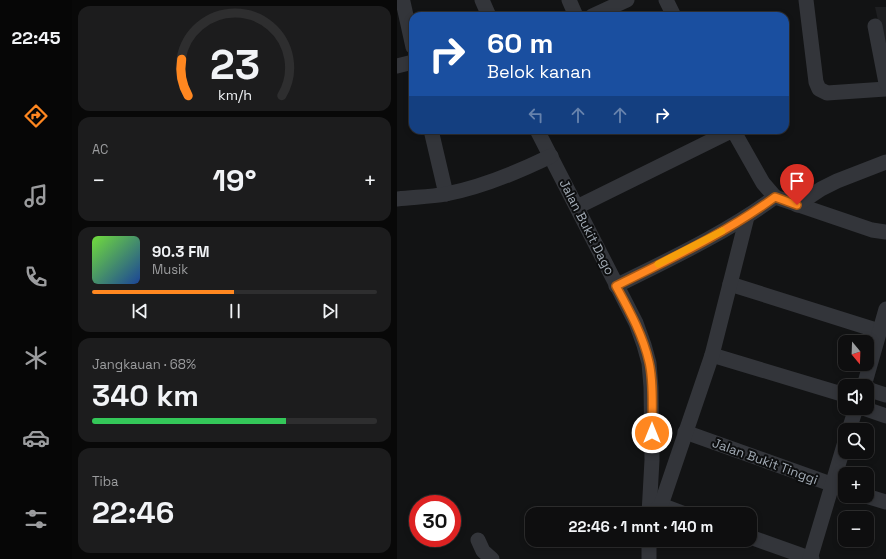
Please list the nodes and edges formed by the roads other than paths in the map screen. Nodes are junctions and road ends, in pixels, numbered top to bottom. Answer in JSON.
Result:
{"nodes":[{"id":1,"x":401,"y":0,"type":"edge"},
{"id":2,"x":482,"y":0,"type":"edge"},
{"id":3,"x":569,"y":0,"type":"edge"},
{"id":4,"x":627,"y":0,"type":"edge"},
{"id":5,"x":666,"y":0,"type":"edge"},
{"id":6,"x":806,"y":0,"type":"edge"},
{"id":7,"x":487,"y":12,"type":"edge"},
{"id":8,"x":574,"y":12,"type":"edge"},
{"id":9,"x":601,"y":12,"type":"edge"},
{"id":10,"x":672,"y":12,"type":"edge"},
{"id":11,"x":875,"y":26,"type":"dead end"},
{"id":12,"x":409,"y":29,"type":"edge"},
{"id":13,"x":409,"y":63,"type":"edge"},
{"id":14,"x":397,"y":66,"type":"edge"},
{"id":15,"x":886,"y":83,"type":"edge"},
{"id":16,"x":886,"y":89,"type":"edge"},
{"id":17,"x":432,"y":134,"type":"edge"},
{"id":18,"x":541,"y":134,"type":"edge"},
{"id":19,"x":725,"y":134,"type":"edge"},
{"id":20,"x":735,"y":134,"type":"edge"},
{"id":21,"x":551,"y":156,"type":"junction"},
{"id":22,"x":886,"y":162,"type":"edge"},
{"id":23,"x":446,"y":194,"type":"junction"},
{"id":24,"x":775,"y":197,"type":"junction"},
{"id":25,"x":397,"y":199,"type":"edge"},
{"id":26,"x":797,"y":205,"type":"junction"},
{"id":27,"x":577,"y":207,"type":"junction"},
{"id":28,"x":747,"y":217,"type":"junction"},
{"id":29,"x":886,"y":232,"type":"edge"},
{"id":30,"x":730,"y":284,"type":"junction"},
{"id":31,"x":616,"y":286,"type":"junction"},
{"id":32,"x":886,"y":309,"type":"edge"},
{"id":33,"x":879,"y":331,"type":"junction"},
{"id":34,"x":712,"y":355,"type":"junction"},
{"id":35,"x":866,"y":379,"type":"edge"},
{"id":36,"x":874,"y":391,"type":"edge"},
{"id":37,"x":838,"y":393,"type":"edge"},
{"id":38,"x":886,"y":394,"type":"edge"},
{"id":39,"x":874,"y":412,"type":"edge"},
{"id":40,"x":886,"y":416,"type":"edge"},
{"id":41,"x":685,"y":432,"type":"junction"},
{"id":42,"x":838,"y":487,"type":"edge"},
{"id":43,"x":874,"y":498,"type":"edge"},
{"id":44,"x":886,"y":502,"type":"edge"},
{"id":45,"x":653,"y":507,"type":"edge"},
{"id":46,"x":655,"y":507,"type":"edge"},
{"id":47,"x":478,"y":540,"type":"dead end"},
{"id":48,"x":757,"y":540,"type":"edge"},
{"id":49,"x":649,"y":547,"type":"edge"},
{"id":50,"x":492,"y":559,"type":"edge"},
{"id":51,"x":649,"y":559,"type":"edge"},
{"id":52,"x":811,"y":559,"type":"edge"}],
"edges":[{"from":1,"to":12,"type":"street"},
{"from":2,"to":7,"type":"street"},
{"from":3,"to":8,"type":"street"},
{"from":4,"to":9,"type":"street"},
{"from":5,"to":10,"type":"street"},
{"from":6,"to":16,"type":"street"},
{"from":11,"to":15,"type":"street"},
{"from":13,"to":14,"type":"street"},
{"from":17,"to":23,"type":"street"},
{"from":18,"to":21,"type":"street","name":"Jalan Bukit Dago"},
{"from":19,"to":27,"type":"street"},
{"from":20,"to":24,"type":"street"},
{"from":21,"to":23,"type":"street"},
{"from":21,"to":27,"type":"street","name":"Jalan Bukit Dago"},
{"from":22,"to":26,"type":"street"},
{"from":23,"to":25,"type":"street"},
{"from":24,"to":26,"type":"street"},
{"from":24,"to":28,"type":"street"},
{"from":26,"to":29,"type":"street"},
{"from":27,"to":31,"type":"street","name":"Jalan Bukit Dago"},
{"from":28,"to":30,"type":"street"},
{"from":28,"to":31,"type":"street"},
{"from":30,"to":33,"type":"street"},
{"from":30,"to":34,"type":"street"},
{"from":31,"to":45,"type":"street","name":"Jalan Bukit Dago"},
{"from":32,"to":33,"type":"street"},
{"from":33,"to":35,"type":"street"},
{"from":34,"to":37,"type":"street"},
{"from":34,"to":41,"type":"street"},
{"from":36,"to":38,"type":"street"},
{"from":39,"to":40,"type":"street"},
{"from":41,"to":42,"type":"street","name":"Jalan Bukit Tinggi"},
{"from":41,"to":46,"type":"street"},
{"from":42,"to":52,"type":"street"},
{"from":43,"to":44,"type":"street"},
{"from":47,"to":50,"type":"street"},
{"from":48,"to":52,"type":"street"},
{"from":49,"to":51,"type":"street"}]}
